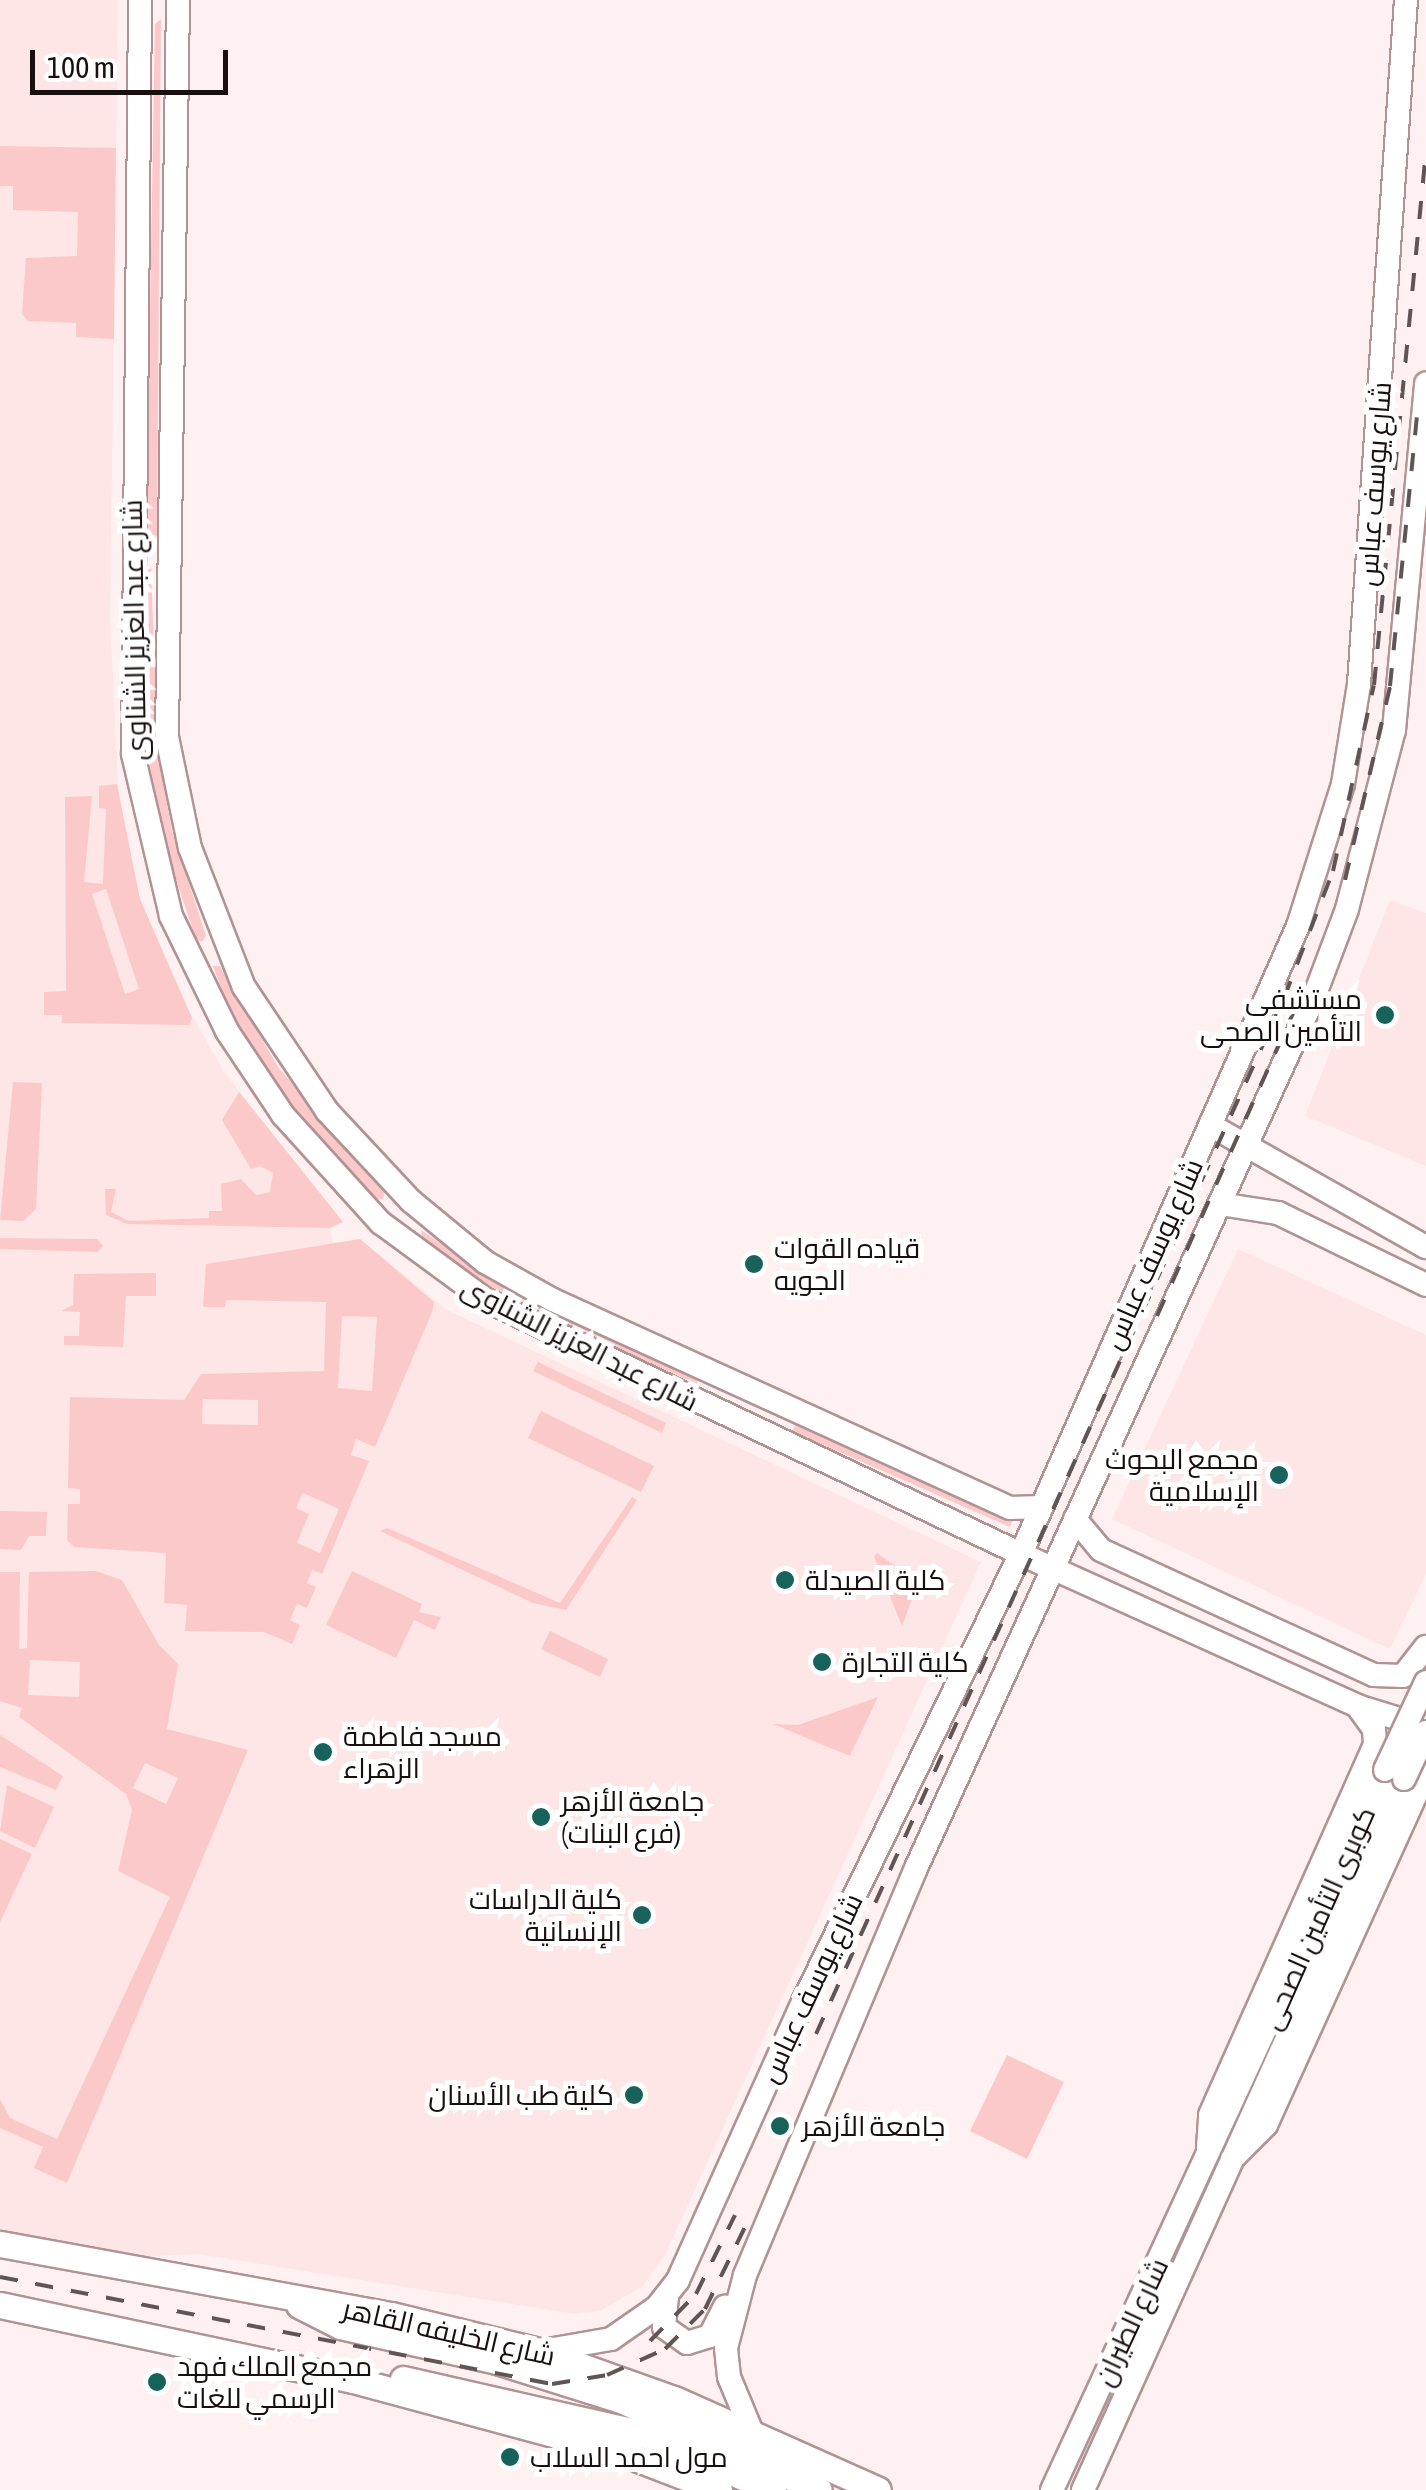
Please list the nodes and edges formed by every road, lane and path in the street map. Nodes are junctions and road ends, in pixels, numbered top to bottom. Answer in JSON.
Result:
{"nodes":[{"id":1,"x":1406,"y":0,"type":"edge"},
{"id":2,"x":140,"y":2,"type":"edge"},
{"id":3,"x":178,"y":3,"type":"edge"},
{"id":4,"x":1426,"y":383,"type":"edge"},
{"id":5,"x":170,"y":554,"type":"junction"},
{"id":6,"x":132,"y":555,"type":"junction"},
{"id":7,"x":228,"y":953,"type":"junction"},
{"id":8,"x":192,"y":964,"type":"junction"},
{"id":9,"x":1210,"y":1124,"type":"junction"},
{"id":10,"x":1246,"y":1144,"type":"junction"},
{"id":11,"x":1302,"y":1180,"type":"junction"},
{"id":12,"x":411,"y":1201,"type":"junction"},
{"id":13,"x":1220,"y":1204,"type":"junction"},
{"id":14,"x":1278,"y":1213,"type":"junction"},
{"id":15,"x":380,"y":1222,"type":"junction"},
{"id":16,"x":1426,"y":1248,"type":"edge"},
{"id":17,"x":1426,"y":1285,"type":"edge"},
{"id":18,"x":722,"y":1376,"type":"junction"},
{"id":19,"x":792,"y":1407,"type":"junction"},
{"id":20,"x":706,"y":1408,"type":"junction"},
{"id":21,"x":776,"y":1441,"type":"junction"},
{"id":22,"x":1041,"y":1507,"type":"junction"},
{"id":23,"x":1075,"y":1519,"type":"junction"},
{"id":24,"x":1101,"y":1550,"type":"junction"},
{"id":25,"x":1021,"y":1554,"type":"junction"},
{"id":26,"x":1053,"y":1566,"type":"junction"},
{"id":27,"x":1092,"y":1586,"type":"junction"},
{"id":28,"x":1424,"y":1650,"type":"edge"},
{"id":29,"x":1426,"y":1682,"type":"edge"},
{"id":30,"x":1357,"y":1706,"type":"junction"},
{"id":31,"x":1426,"y":1729,"type":"edge"},
{"id":32,"x":1377,"y":1738,"type":"junction"},
{"id":33,"x":1426,"y":1760,"type":"edge"},
{"id":34,"x":1405,"y":1774,"type":"edge"},
{"id":35,"x":1219,"y":2158,"type":"junction"},
{"id":36,"x":0,"y":2244,"type":"edge"},
{"id":37,"x":746,"y":2274,"type":"junction"},
{"id":38,"x":669,"y":2294,"type":"junction"},
{"id":39,"x":288,"y":2296,"type":"junction"},
{"id":40,"x":0,"y":2304,"type":"edge"},
{"id":41,"x":539,"y":2352,"type":"junction"},
{"id":42,"x":353,"y":2380,"type":"junction"},
{"id":43,"x":751,"y":2430,"type":"junction"},
{"id":44,"x":720,"y":2490,"type":"edge"},
{"id":45,"x":774,"y":2490,"type":"edge"},
{"id":46,"x":819,"y":2490,"type":"edge"},
{"id":47,"x":878,"y":2490,"type":"edge"},
{"id":48,"x":1052,"y":2490,"type":"edge"},
{"id":49,"x":1083,"y":2490,"type":"edge"}],
"edges":[{"from":1,"to":9,"type":"main road","name":"شارع يوسف عباس"},
{"from":2,"to":3,"type":"main road"},
{"from":2,"to":6,"type":"main road","name":"شارع عبد العزيز الشناوى"},
{"from":3,"to":5,"type":"main road","name":"شارع عبد العزيز الشناوى"},
{"from":4,"to":10,"type":"main road","name":"شارع يوسف عباس"},
{"from":5,"to":6,"type":"main road"},
{"from":5,"to":7,"type":"main road","name":"شارع عبد العزيز الشناوى"},
{"from":6,"to":8,"type":"main road","name":"شارع عبد العزيز الشناوى"},
{"from":7,"to":8,"type":"main road"},
{"from":7,"to":12,"type":"main road","name":"شارع عبد العزيز الشناوى"},
{"from":8,"to":15,"type":"main road","name":"شارع عبد العزيز الشناوى"},
{"from":9,"to":10,"type":"main road"},
{"from":9,"to":22,"type":"main road","name":"شارع يوسف عباس"},
{"from":10,"to":11,"type":"main road"},
{"from":10,"to":13,"type":"main road","name":"شارع يوسف عباس"},
{"from":11,"to":14,"type":"main road"},
{"from":11,"to":16,"type":"main road"},
{"from":12,"to":15,"type":"main road"},
{"from":12,"to":18,"type":"main road","name":"شارع عبد العزيز الشناوى"},
{"from":13,"to":14,"type":"main road"},
{"from":13,"to":23,"type":"main road","name":"شارع يوسف عباس"},
{"from":14,"to":17,"type":"main road"},
{"from":15,"to":20,"type":"main road","name":"شارع عبد العزيز الشناوى"},
{"from":18,"to":19,"type":"main road","name":"شارع عبد العزيز الشناوى"},
{"from":18,"to":20,"type":"main road"},
{"from":19,"to":21,"type":"main road"},
{"from":19,"to":22,"type":"main road","name":"شارع عبد العزيز الشناوى"},
{"from":20,"to":21,"type":"main road","name":"شارع عبد العزيز الشناوى"},
{"from":21,"to":25,"type":"main road","name":"شارع عبد العزيز الشناوى"},
{"from":22,"to":25,"type":"main road","name":"شارع يوسف عباس"},
{"from":23,"to":24,"type":"main road"},
{"from":23,"to":26,"type":"main road","name":"شارع يوسف عباس"},
{"from":24,"to":27,"type":"main road"},
{"from":24,"to":28,"type":"main road"},
{"from":25,"to":26,"type":"main road","name":"شارع عبد العزيز الشناوى"},
{"from":25,"to":38,"type":"main road","name":"شارع يوسف عباس"},
{"from":26,"to":27,"type":"main road","name":"شارع عبد العزيز الشناوى"},
{"from":26,"to":37,"type":"main road","name":"شارع يوسف عباس"},
{"from":27,"to":30,"type":"main road","name":"شارع عبد العزيز الشناوى"},
{"from":29,"to":34,"type":"main road","name":"كوبرى التأمين الصحى","bridge":true},
{"from":30,"to":31,"type":"main road","name":"شارع عبد العزيز الشناوى"},
{"from":30,"to":32,"type":"main road"},
{"from":31,"to":34,"type":"main road","name":"كوبرى التأمين الصحى","bridge":true},
{"from":32,"to":33,"type":"main road"},
{"from":32,"to":35,"type":"main road"},
{"from":34,"to":35,"type":"main road","name":"كوبرى التأمين الصحى"},
{"from":35,"to":48,"type":"main road","name":"شارع الطيران"},
{"from":35,"to":49,"type":"main road","name":"شارع الطيران"},
{"from":36,"to":39,"type":"main road","name":"شارع الخليفه القاهر"},
{"from":37,"to":38,"type":"main road"},
{"from":37,"to":43,"type":"main road","name":"شارع يوسف عباس"},
{"from":38,"to":41,"type":"main road","name":"شارع يوسف عباس"},
{"from":39,"to":41,"type":"main road","name":"شارع الخليفه القاهر"},
{"from":39,"to":46,"type":"main road"},
{"from":40,"to":42,"type":"main road"},
{"from":41,"to":43,"type":"main road","name":"شارع الخليفه القاهر"},
{"from":42,"to":44,"type":"main road"},
{"from":42,"to":45,"type":"main road"},
{"from":43,"to":47,"type":"main road","name":"شارع الخليفه القاهر"}]}
